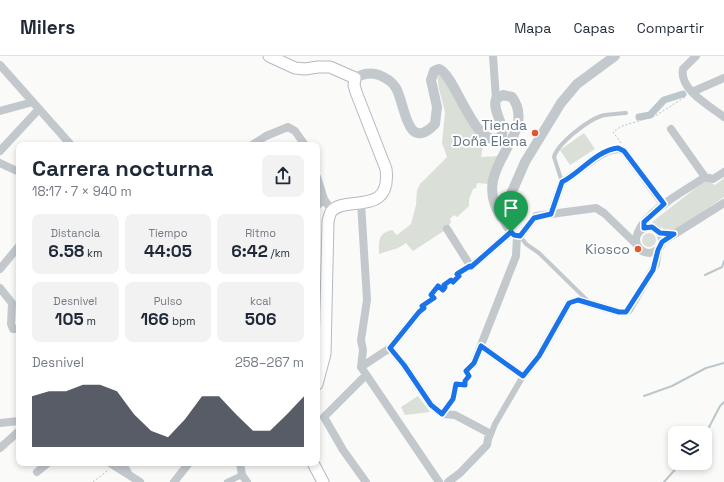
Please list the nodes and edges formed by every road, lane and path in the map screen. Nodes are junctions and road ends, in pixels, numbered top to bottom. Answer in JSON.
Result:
{"nodes":[{"id":1,"x":270,"y":56,"type":"edge"},
{"id":2,"x":493,"y":56,"type":"edge"},
{"id":3,"x":616,"y":56,"type":"edge"},
{"id":4,"x":696,"y":56,"type":"edge"},
{"id":5,"x":0,"y":65,"type":"edge"},
{"id":6,"x":355,"y":78,"type":"junction"},
{"id":7,"x":724,"y":78,"type":"edge"},
{"id":8,"x":692,"y":92,"type":"junction"},
{"id":9,"x":496,"y":99,"type":"junction"},
{"id":10,"x":33,"y":102,"type":"junction"},
{"id":11,"x":39,"y":109,"type":"junction"},
{"id":12,"x":0,"y":111,"type":"edge"},
{"id":13,"x":626,"y":113,"type":"dead end"},
{"id":14,"x":724,"y":117,"type":"edge"},
{"id":15,"x":671,"y":128,"type":"dead end"},
{"id":16,"x":69,"y":142,"type":"edge"},
{"id":17,"x":257,"y":142,"type":"edge"},
{"id":18,"x":302,"y":142,"type":"edge"},
{"id":19,"x":614,"y":149,"type":"junction"},
{"id":20,"x":0,"y":151,"type":"edge"},
{"id":21,"x":0,"y":163,"type":"edge"},
{"id":22,"x":16,"y":171,"type":"edge"},
{"id":23,"x":724,"y":172,"type":"edge"},
{"id":24,"x":705,"y":177,"type":"junction"},
{"id":25,"x":562,"y":182,"type":"junction"},
{"id":26,"x":320,"y":186,"type":"edge"},
{"id":27,"x":324,"y":199,"type":"junction"},
{"id":28,"x":320,"y":203,"type":"edge"},
{"id":29,"x":361,"y":203,"type":"junction"},
{"id":30,"x":724,"y":203,"type":"edge"},
{"id":31,"x":664,"y":204,"type":"junction"},
{"id":32,"x":332,"y":211,"type":"junction"},
{"id":33,"x":551,"y":214,"type":"junction"},
{"id":34,"x":501,"y":218,"type":"junction"},
{"id":35,"x":447,"y":229,"type":"dead end"},
{"id":36,"x":640,"y":232,"type":"junction"},
{"id":37,"x":660,"y":233,"type":"junction"},
{"id":38,"x":516,"y":234,"type":"junction"},
{"id":39,"x":674,"y":234,"type":"junction"},
{"id":40,"x":662,"y":242,"type":"junction"},
{"id":41,"x":16,"y":250,"type":"edge"},
{"id":42,"x":658,"y":250,"type":"junction"},
{"id":43,"x":645,"y":253,"type":"junction"},
{"id":44,"x":656,"y":264,"type":"junction"},
{"id":45,"x":470,"y":266,"type":"junction"},
{"id":46,"x":0,"y":269,"type":"edge"},
{"id":47,"x":0,"y":288,"type":"edge"},
{"id":48,"x":590,"y":302,"type":"junction"},
{"id":49,"x":419,"y":312,"type":"joint"},
{"id":50,"x":321,"y":313,"type":"edge"},
{"id":51,"x":16,"y":329,"type":"edge"},
{"id":52,"x":481,"y":346,"type":"junction"},
{"id":53,"x":390,"y":348,"type":"junction"},
{"id":54,"x":474,"y":363,"type":"joint"},
{"id":55,"x":361,"y":367,"type":"junction"},
{"id":56,"x":320,"y":373,"type":"edge"},
{"id":57,"x":366,"y":375,"type":"junction"},
{"id":58,"x":523,"y":376,"type":"junction"},
{"id":59,"x":442,"y":414,"type":"junction"},
{"id":60,"x":16,"y":421,"type":"edge"},
{"id":61,"x":0,"y":423,"type":"edge"},
{"id":62,"x":16,"y":433,"type":"edge"},
{"id":63,"x":487,"y":445,"type":"junction"},
{"id":64,"x":0,"y":448,"type":"edge"},
{"id":65,"x":44,"y":466,"type":"edge"},
{"id":66,"x":110,"y":466,"type":"edge"},
{"id":67,"x":115,"y":466,"type":"edge"},
{"id":68,"x":125,"y":466,"type":"edge"},
{"id":69,"x":187,"y":466,"type":"edge"},
{"id":70,"x":240,"y":466,"type":"edge"},
{"id":71,"x":315,"y":466,"type":"edge"},
{"id":72,"x":37,"y":472,"type":"dead end"},
{"id":73,"x":242,"y":475,"type":"junction"},
{"id":74,"x":130,"y":476,"type":"junction"},
{"id":75,"x":93,"y":482,"type":"edge"},
{"id":76,"x":140,"y":482,"type":"edge"},
{"id":77,"x":174,"y":482,"type":"edge"},
{"id":78,"x":227,"y":482,"type":"edge"},
{"id":79,"x":247,"y":482,"type":"edge"},
{"id":80,"x":323,"y":482,"type":"edge"},
{"id":81,"x":366,"y":482,"type":"edge"},
{"id":82,"x":439,"y":482,"type":"edge"},
{"id":83,"x":448,"y":482,"type":"edge"}],
"edges":[{"from":1,"to":6,"type":"main road"},
{"from":2,"to":9,"type":"street"},
{"from":3,"to":34,"type":"street"},
{"from":4,"to":8,"type":"street"},
{"from":5,"to":10,"type":"street"},
{"from":6,"to":9,"type":"street"},
{"from":6,"to":29,"type":"main road"},
{"from":7,"to":8,"type":"street"},
{"from":8,"to":14,"type":"street"},
{"from":8,"to":19,"type":"path"},
{"from":9,"to":34,"type":"street"},
{"from":10,"to":11,"type":"street"},
{"from":10,"to":12,"type":"street"},
{"from":11,"to":16,"type":"street"},
{"from":11,"to":20,"type":"street"},
{"from":13,"to":25,"type":"lane"},
{"from":15,"to":24,"type":"street"},
{"from":17,"to":18,"type":"street"},
{"from":19,"to":25,"type":"street"},
{"from":19,"to":31,"type":"street"},
{"from":21,"to":22,"type":"street"},
{"from":23,"to":24,"type":"street"},
{"from":24,"to":31,"type":"street"},
{"from":25,"to":33,"type":"street"},
{"from":26,"to":27,"type":"street"},
{"from":27,"to":28,"type":"street"},
{"from":27,"to":32,"type":"street"},
{"from":29,"to":32,"type":"main road"},
{"from":29,"to":55,"type":"street"},
{"from":30,"to":39,"type":"street"},
{"from":31,"to":36,"type":"street"},
{"from":32,"to":50,"type":"main road"},
{"from":33,"to":36,"type":"street"},
{"from":33,"to":38,"type":"street"},
{"from":34,"to":38,"type":"street"},
{"from":35,"to":45,"type":"street"},
{"from":36,"to":37,"type":"street"},
{"from":36,"to":43,"type":"street"},
{"from":37,"to":39,"type":"street"},
{"from":37,"to":40,"type":"street"},
{"from":38,"to":45,"type":"street"},
{"from":38,"to":48,"type":"lane"},
{"from":38,"to":52,"type":"street"},
{"from":39,"to":40,"type":"street"},
{"from":40,"to":42,"type":"street"},
{"from":41,"to":46,"type":"street"},
{"from":42,"to":43,"type":"street"},
{"from":42,"to":44,"type":"street"},
{"from":43,"to":44,"type":"street"},
{"from":44,"to":48,"type":"street"},
{"from":45,"to":49,"type":"path"},
{"from":47,"to":51,"type":"street"},
{"from":48,"to":58,"type":"street"},
{"from":49,"to":53,"type":"street"},
{"from":50,"to":56,"type":"main road"},
{"from":52,"to":54,"type":"street"},
{"from":52,"to":58,"type":"street"},
{"from":53,"to":55,"type":"street"},
{"from":53,"to":59,"type":"street"},
{"from":54,"to":59,"type":"path"},
{"from":55,"to":57,"type":"street"},
{"from":57,"to":81,"type":"street"},
{"from":57,"to":82,"type":"street"},
{"from":58,"to":63,"type":"street"},
{"from":59,"to":63,"type":"street"},
{"from":60,"to":61,"type":"street"},
{"from":62,"to":64,"type":"street"},
{"from":63,"to":83,"type":"street"},
{"from":65,"to":72,"type":"street"},
{"from":66,"to":75,"type":"path"},
{"from":67,"to":74,"type":"street"},
{"from":68,"to":74,"type":"street"},
{"from":69,"to":77,"type":"street"},
{"from":70,"to":73,"type":"street"},
{"from":71,"to":80,"type":"main road"},
{"from":73,"to":78,"type":"street"},
{"from":73,"to":79,"type":"street"},
{"from":74,"to":76,"type":"street"}]}
